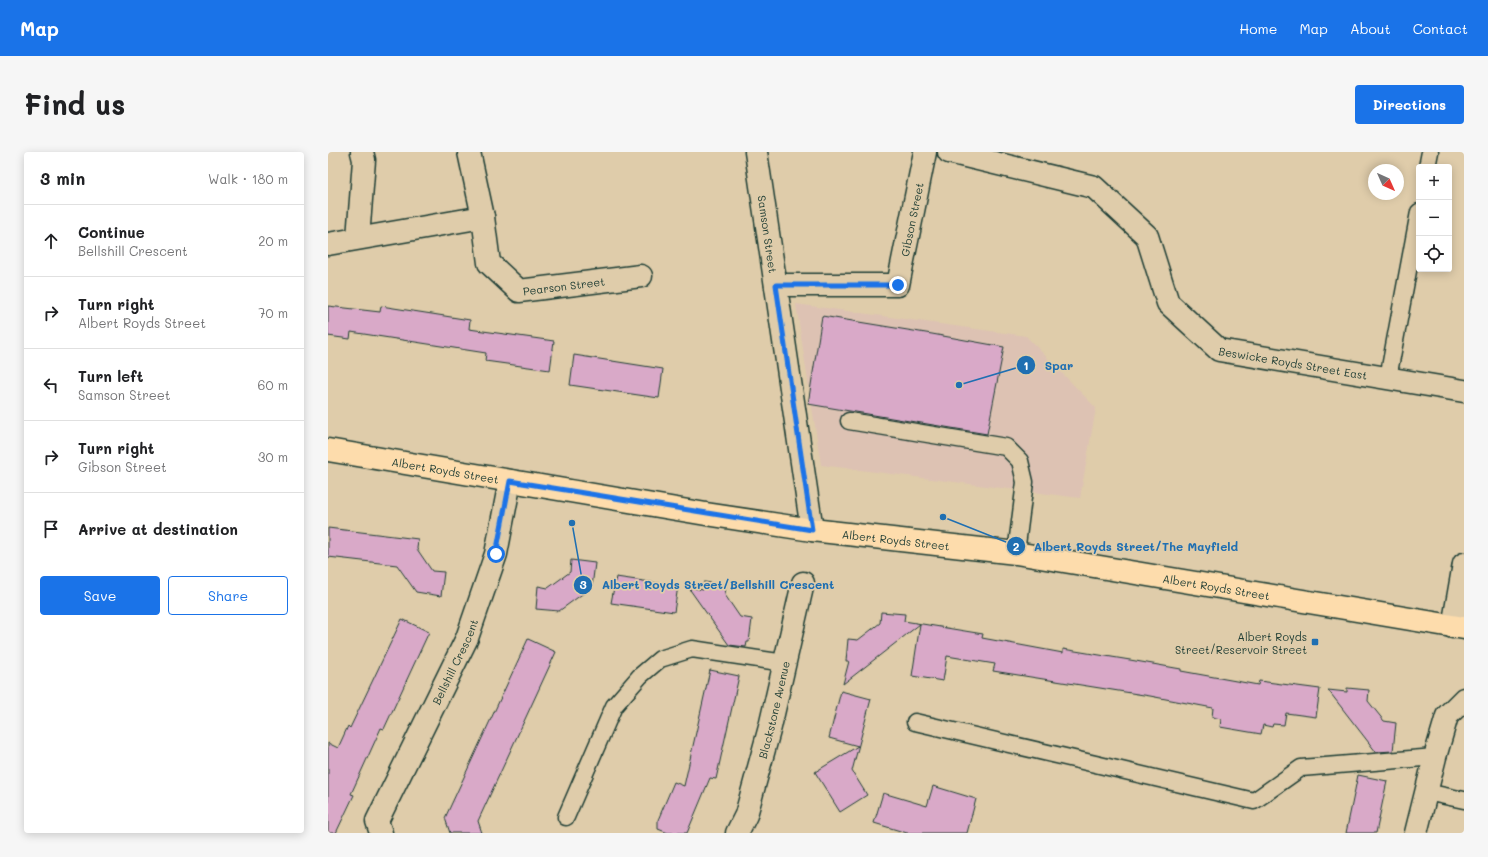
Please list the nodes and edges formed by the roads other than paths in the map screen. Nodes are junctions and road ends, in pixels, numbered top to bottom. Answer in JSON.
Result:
{"nodes":[{"id":1,"x":362,"y":152,"type":"edge"},
{"id":2,"x":469,"y":152,"type":"edge"},
{"id":3,"x":756,"y":152,"type":"edge"},
{"id":4,"x":925,"y":152,"type":"edge"},
{"id":5,"x":948,"y":152,"type":"edge"},
{"id":6,"x":1430,"y":152,"type":"edge"},
{"id":7,"x":1428,"y":164,"type":"edge"},
{"id":8,"x":483,"y":217,"type":"junction"},
{"id":9,"x":1416,"y":228,"type":"edge"},
{"id":10,"x":358,"y":238,"type":"junction"},
{"id":11,"x":328,"y":244,"type":"edge"},
{"id":12,"x":641,"y":276,"type":"dead end"},
{"id":13,"x":776,"y":285,"type":"junction"},
{"id":14,"x":1388,"y":378,"type":"junction"},
{"id":15,"x":1464,"y":391,"type":"edge"},
{"id":16,"x":849,"y":421,"type":"dead end"},
{"id":17,"x":328,"y":450,"type":"edge"},
{"id":18,"x":510,"y":481,"type":"junction"},
{"id":19,"x":812,"y":530,"type":"junction"},
{"id":20,"x":1016,"y":553,"type":"junction"},
{"id":21,"x":1464,"y":564,"type":"edge"},
{"id":22,"x":803,"y":583,"type":"dead end"},
{"id":23,"x":1458,"y":627,"type":"edge"},
{"id":24,"x":785,"y":663,"type":"junction"},
{"id":25,"x":1464,"y":699,"type":"edge"},
{"id":26,"x":915,"y":722,"type":"dead end"},
{"id":27,"x":1435,"y":757,"type":"junction"},
{"id":28,"x":1426,"y":792,"type":"junction"},
{"id":29,"x":1464,"y":800,"type":"edge"},
{"id":30,"x":566,"y":817,"type":"dead end"},
{"id":31,"x":381,"y":833,"type":"edge"},
{"id":32,"x":737,"y":833,"type":"edge"},
{"id":33,"x":1416,"y":833,"type":"edge"}],
"edges":[{"from":1,"to":10,"type":"street"},
{"from":2,"to":8,"type":"street","name":"Pearson Street"},
{"from":3,"to":13,"type":"street","name":"Samson Street"},
{"from":4,"to":13,"type":"street","name":"Gibson Street"},
{"from":5,"to":14,"type":"street","name":"Beswicke Royds Street East"},
{"from":6,"to":7,"type":"lane"},
{"from":8,"to":10,"type":"street"},
{"from":8,"to":12,"type":"street","name":"Pearson Street"},
{"from":9,"to":14,"type":"lane"},
{"from":10,"to":11,"type":"street"},
{"from":13,"to":19,"type":"street","name":"Samson Street"},
{"from":14,"to":15,"type":"street","name":"Beswicke Royds Street East"},
{"from":16,"to":20,"type":"lane"},
{"from":17,"to":18,"type":"main road","name":"Albert Royds Street"},
{"from":18,"to":19,"type":"main road","name":"Albert Royds Street"},
{"from":18,"to":31,"type":"street","name":"Bellshill Crescent"},
{"from":19,"to":20,"type":"main road","name":"Albert Royds Street"},
{"from":20,"to":23,"type":"main road","name":"Albert Royds Street"},
{"from":21,"to":23,"type":"street"},
{"from":22,"to":24,"type":"street","name":"Blackstone Avenue"},
{"from":24,"to":30,"type":"lane"},
{"from":24,"to":32,"type":"street","name":"Blackstone Avenue"},
{"from":25,"to":27,"type":"street"},
{"from":26,"to":27,"type":"lane"},
{"from":27,"to":28,"type":"street"},
{"from":28,"to":29,"type":"lane"},
{"from":28,"to":33,"type":"street"}]}
